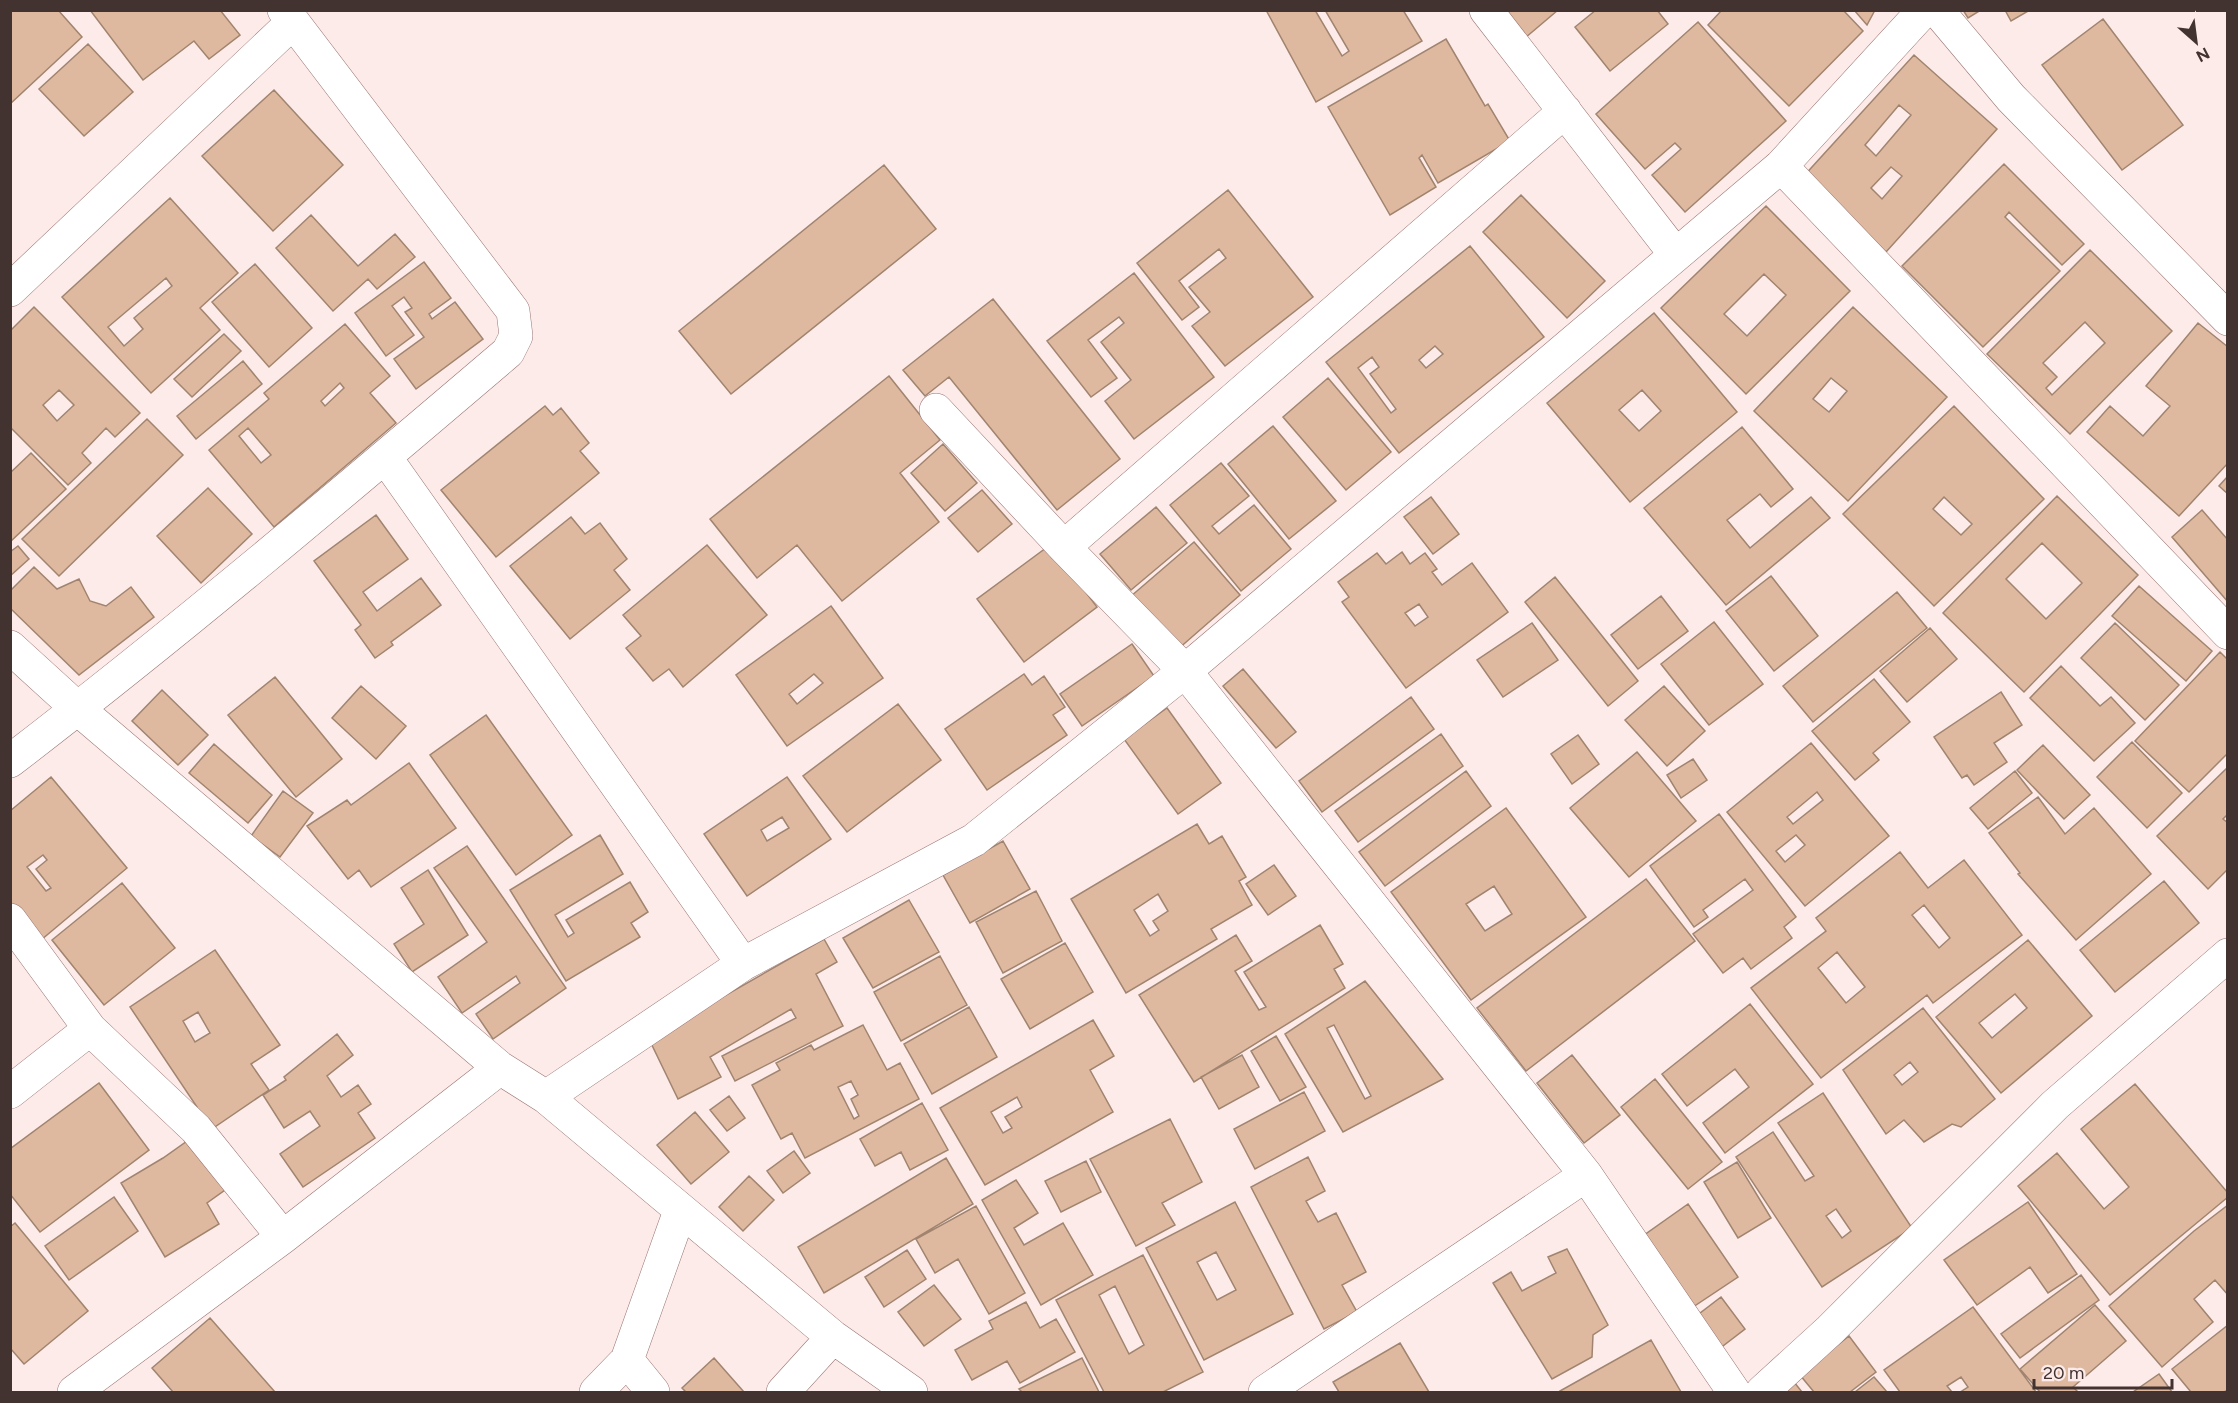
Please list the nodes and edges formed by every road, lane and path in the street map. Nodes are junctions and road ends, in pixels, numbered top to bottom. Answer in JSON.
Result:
{"nodes":[{"id":1,"x":1486,"y":10,"type":"edge"},
{"id":2,"x":1924,"y":10,"type":"edge"},
{"id":3,"x":1937,"y":10,"type":"edge"},
{"id":4,"x":288,"y":16,"type":"edge"},
{"id":5,"x":1565,"y":111,"type":"junction"},
{"id":6,"x":1781,"y":166,"type":"junction"},
{"id":7,"x":1676,"y":255,"type":"junction"},
{"id":8,"x":10,"y":290,"type":"edge"},
{"id":9,"x":2228,"y":319,"type":"edge"},
{"id":10,"x":936,"y":410,"type":"dead end"},
{"id":11,"x":385,"y":457,"type":"junction"},
{"id":12,"x":1064,"y":547,"type":"junction"},
{"id":13,"x":2228,"y":633,"type":"edge"},
{"id":14,"x":10,"y":647,"type":"edge"},
{"id":15,"x":1185,"y":671,"type":"junction"},
{"id":16,"x":78,"y":709,"type":"junction"},
{"id":17,"x":10,"y":761,"type":"edge"},
{"id":18,"x":10,"y":920,"type":"edge"},
{"id":19,"x":2228,"y":955,"type":"edge"},
{"id":20,"x":743,"y":964,"type":"junction"},
{"id":21,"x":90,"y":1029,"type":"junction"},
{"id":22,"x":500,"y":1068,"type":"junction"},
{"id":23,"x":10,"y":1092,"type":"edge"},
{"id":24,"x":546,"y":1097,"type":"junction"},
{"id":25,"x":1586,"y":1175,"type":"junction"},
{"id":26,"x":680,"y":1211,"type":"junction"},
{"id":27,"x":283,"y":1238,"type":"junction"},
{"id":28,"x":833,"y":1337,"type":"junction"},
{"id":29,"x":627,"y":1360,"type":"junction"},
{"id":30,"x":74,"y":1392,"type":"edge"},
{"id":31,"x":596,"y":1392,"type":"edge"},
{"id":32,"x":653,"y":1392,"type":"edge"},
{"id":33,"x":783,"y":1392,"type":"edge"},
{"id":34,"x":911,"y":1392,"type":"edge"},
{"id":35,"x":1265,"y":1392,"type":"edge"},
{"id":36,"x":1734,"y":1392,"type":"edge"},
{"id":37,"x":1762,"y":1392,"type":"edge"}],
"edges":[{"from":1,"to":5,"type":"street"},
{"from":2,"to":6,"type":"street"},
{"from":3,"to":9,"type":"street"},
{"from":4,"to":8,"type":"street"},
{"from":4,"to":11,"type":"street"},
{"from":5,"to":7,"type":"street"},
{"from":5,"to":12,"type":"street"},
{"from":6,"to":7,"type":"street"},
{"from":6,"to":13,"type":"street"},
{"from":7,"to":15,"type":"street"},
{"from":10,"to":12,"type":"street"},
{"from":11,"to":16,"type":"street"},
{"from":11,"to":20,"type":"street"},
{"from":12,"to":15,"type":"street"},
{"from":14,"to":16,"type":"street"},
{"from":15,"to":20,"type":"street"},
{"from":15,"to":25,"type":"street"},
{"from":16,"to":17,"type":"street"},
{"from":16,"to":22,"type":"street"},
{"from":18,"to":21,"type":"street"},
{"from":19,"to":37,"type":"street"},
{"from":20,"to":24,"type":"street"},
{"from":21,"to":23,"type":"street"},
{"from":21,"to":27,"type":"street"},
{"from":22,"to":24,"type":"street"},
{"from":22,"to":27,"type":"street"},
{"from":24,"to":26,"type":"street"},
{"from":25,"to":35,"type":"street"},
{"from":25,"to":36,"type":"street"},
{"from":26,"to":28,"type":"street"},
{"from":26,"to":29,"type":"street"},
{"from":27,"to":30,"type":"street"},
{"from":28,"to":33,"type":"street"},
{"from":28,"to":34,"type":"street"},
{"from":29,"to":31,"type":"street"},
{"from":29,"to":32,"type":"street"}]}
